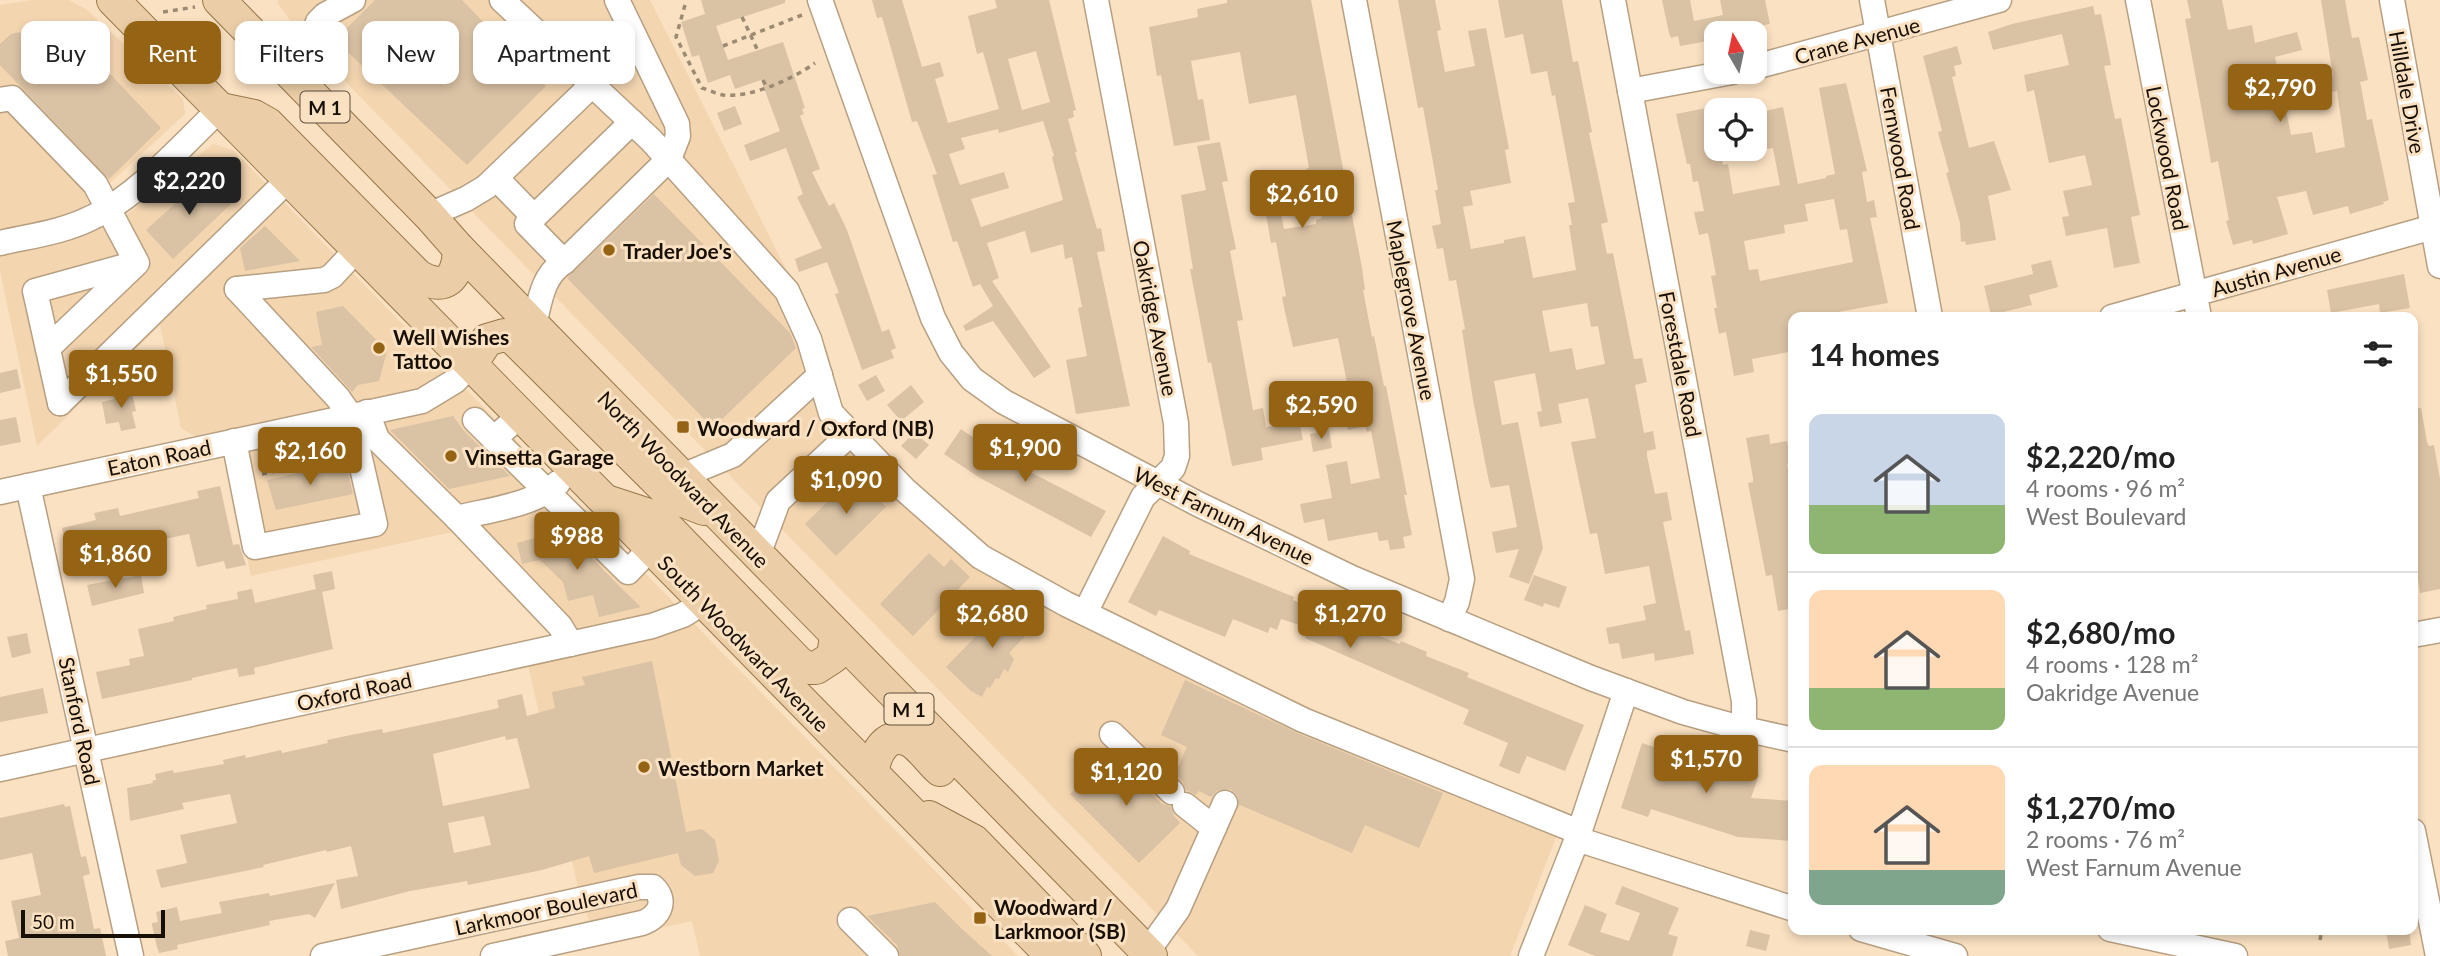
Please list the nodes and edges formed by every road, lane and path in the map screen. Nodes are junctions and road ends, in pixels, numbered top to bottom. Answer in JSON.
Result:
{"nodes":[{"id":1,"x":113,"y":0,"type":"edge"},
{"id":2,"x":353,"y":0,"type":"edge"},
{"id":3,"x":502,"y":0,"type":"edge"},
{"id":4,"x":617,"y":0,"type":"edge"},
{"id":5,"x":1096,"y":0,"type":"edge"},
{"id":6,"x":1354,"y":0,"type":"edge"},
{"id":7,"x":1613,"y":0,"type":"edge"},
{"id":8,"x":1871,"y":0,"type":"edge"},
{"id":9,"x":1999,"y":0,"type":"edge"},
{"id":10,"x":2138,"y":0,"type":"edge"},
{"id":11,"x":2392,"y":0,"type":"edge"},
{"id":12,"x":208,"y":3,"type":"edge"},
{"id":13,"x":822,"y":4,"type":"edge"},
{"id":14,"x":685,"y":5,"type":"dead end"},
{"id":15,"x":163,"y":12,"type":"dead end"},
{"id":16,"x":742,"y":17,"type":"dead end"},
{"id":17,"x":319,"y":21,"type":"edge"},
{"id":18,"x":235,"y":26,"type":"edge"},
{"id":19,"x":1878,"y":33,"type":"junction"},
{"id":20,"x":751,"y":35,"type":"junction"},
{"id":21,"x":723,"y":46,"type":"dead end"},
{"id":22,"x":758,"y":51,"type":"dead end"},
{"id":23,"x":815,"y":63,"type":"dead end"},
{"id":24,"x":1768,"y":63,"type":"edge"},
{"id":25,"x":1704,"y":77,"type":"edge"},
{"id":26,"x":763,"y":79,"type":"dead end"},
{"id":27,"x":303,"y":84,"type":"edge"},
{"id":28,"x":592,"y":85,"type":"junction"},
{"id":29,"x":766,"y":86,"type":"junction"},
{"id":30,"x":1630,"y":91,"type":"junction"},
{"id":31,"x":0,"y":100,"type":"edge"},
{"id":32,"x":220,"y":109,"type":"junction"},
{"id":33,"x":632,"y":122,"type":"junction"},
{"id":34,"x":669,"y":159,"type":"junction"},
{"id":35,"x":496,"y":178,"type":"junction"},
{"id":36,"x":289,"y":179,"type":"junction"},
{"id":37,"x":108,"y":210,"type":"junction"},
{"id":38,"x":429,"y":215,"type":"junction"},
{"id":39,"x":534,"y":217,"type":"junction"},
{"id":40,"x":2436,"y":226,"type":"edge"},
{"id":41,"x":0,"y":243,"type":"edge"},
{"id":42,"x":358,"y":248,"type":"junction"},
{"id":43,"x":459,"y":249,"type":"junction"},
{"id":44,"x":564,"y":261,"type":"junction"},
{"id":45,"x":137,"y":263,"type":"junction"},
{"id":46,"x":2440,"y":266,"type":"edge"},
{"id":47,"x":2197,"y":305,"type":"edge"},
{"id":48,"x":1929,"y":312,"type":"edge"},
{"id":49,"x":2147,"y":312,"type":"edge"},
{"id":50,"x":534,"y":326,"type":"junction"},
{"id":51,"x":48,"y":348,"type":"junction"},
{"id":52,"x":471,"y":364,"type":"junction"},
{"id":53,"x":820,"y":375,"type":"junction"},
{"id":54,"x":358,"y":414,"type":"junction"},
{"id":55,"x":520,"y":415,"type":"junction"},
{"id":56,"x":475,"y":420,"type":"dead end"},
{"id":57,"x":850,"y":434,"type":"junction"},
{"id":58,"x":494,"y":439,"type":"junction"},
{"id":59,"x":234,"y":441,"type":"junction"},
{"id":60,"x":348,"y":455,"type":"dead end"},
{"id":61,"x":572,"y":468,"type":"junction"},
{"id":62,"x":258,"y":474,"type":"dead end"},
{"id":63,"x":682,"y":476,"type":"junction"},
{"id":64,"x":1159,"y":483,"type":"junction"},
{"id":65,"x":28,"y":486,"type":"junction"},
{"id":66,"x":549,"y":491,"type":"junction"},
{"id":67,"x":0,"y":492,"type":"edge"},
{"id":68,"x":604,"y":500,"type":"junction"},
{"id":69,"x":722,"y":516,"type":"junction"},
{"id":70,"x":457,"y":518,"type":"junction"},
{"id":71,"x":651,"y":548,"type":"junction"},
{"id":72,"x":758,"y":555,"type":"junction"},
{"id":73,"x":704,"y":602,"type":"junction"},
{"id":74,"x":1085,"y":613,"type":"junction"},
{"id":75,"x":1449,"y":619,"type":"junction"},
{"id":76,"x":2440,"y":630,"type":"edge"},
{"id":77,"x":2418,"y":634,"type":"edge"},
{"id":78,"x":836,"y":635,"type":"junction"},
{"id":79,"x":571,"y":643,"type":"junction"},
{"id":80,"x":1626,"y":691,"type":"junction"},
{"id":81,"x":1744,"y":729,"type":"junction"},
{"id":82,"x":1112,"y":734,"type":"dead end"},
{"id":83,"x":1788,"y":739,"type":"edge"},
{"id":84,"x":86,"y":750,"type":"junction"},
{"id":85,"x":0,"y":769,"type":"edge"},
{"id":86,"x":873,"y":773,"type":"junction"},
{"id":87,"x":900,"y":802,"type":"junction"},
{"id":88,"x":1225,"y":803,"type":"dead end"},
{"id":89,"x":1193,"y":811,"type":"junction"},
{"id":90,"x":1578,"y":836,"type":"junction"},
{"id":91,"x":2418,"y":856,"type":"edge"},
{"id":92,"x":1788,"y":907,"type":"edge"},
{"id":93,"x":1113,"y":918,"type":"junction"},
{"id":94,"x":850,"y":920,"type":"dead end"},
{"id":95,"x":1882,"y":935,"type":"edge"},
{"id":96,"x":2138,"y":935,"type":"edge"},
{"id":97,"x":2321,"y":935,"type":"edge"},
{"id":98,"x":2320,"y":940,"type":"dead end"},
{"id":99,"x":1148,"y":955,"type":"edge"},
{"id":100,"x":131,"y":956,"type":"edge"},
{"id":101,"x":323,"y":956,"type":"edge"},
{"id":102,"x":493,"y":956,"type":"edge"},
{"id":103,"x":886,"y":956,"type":"edge"},
{"id":104,"x":1052,"y":956,"type":"edge"},
{"id":105,"x":1085,"y":956,"type":"edge"},
{"id":106,"x":1531,"y":956,"type":"edge"},
{"id":107,"x":1955,"y":956,"type":"edge"},
{"id":108,"x":2235,"y":956,"type":"edge"},
{"id":109,"x":2438,"y":956,"type":"edge"}],
"edges":[{"from":1,"to":32,"type":"main road","name":"South Woodward Avenue"},
{"from":2,"to":17,"type":"street"},
{"from":3,"to":28,"type":"street"},
{"from":4,"to":34,"type":"street"},
{"from":5,"to":64,"type":"street","name":"Oakridge Avenue"},
{"from":6,"to":75,"type":"street","name":"Maplegrove Avenue"},
{"from":7,"to":30,"type":"street","name":"Forestdale Road"},
{"from":8,"to":19,"type":"street","name":"Fernwood Road"},
{"from":9,"to":19,"type":"street","name":"Crane Avenue"},
{"from":10,"to":47,"type":"street","name":"Lockwood Road"},
{"from":11,"to":40,"type":"street","name":"Hilldale Drive"},
{"from":12,"to":15,"type":"path"},
{"from":12,"to":18,"type":"main road","name":"North Woodward Avenue","number":"M 1"},
{"from":13,"to":20,"type":"path"},
{"from":13,"to":64,"type":"street","name":"West Farnum Avenue"},
{"from":14,"to":29,"type":"path"},
{"from":16,"to":20,"type":"path"},
{"from":19,"to":24,"type":"street","name":"Crane Avenue"},
{"from":19,"to":48,"type":"street","name":"Fernwood Road"},
{"from":20,"to":21,"type":"path"},
{"from":20,"to":22,"type":"path"},
{"from":23,"to":29,"type":"path"},
{"from":25,"to":30,"type":"street"},
{"from":26,"to":29,"type":"path"},
{"from":27,"to":38,"type":"main road","name":"North Woodward Avenue","number":"M 1"},
{"from":28,"to":33,"type":"street"},
{"from":28,"to":35,"type":"street"},
{"from":30,"to":81,"type":"street","name":"Forestdale Road"},
{"from":31,"to":37,"type":"street"},
{"from":32,"to":36,"type":"main road","name":"South Woodward Avenue"},
{"from":32,"to":37,"type":"street"},
{"from":32,"to":43,"type":"main road"},
{"from":33,"to":34,"type":"street"},
{"from":33,"to":39,"type":"street"},
{"from":34,"to":44,"type":"street"},
{"from":34,"to":53,"type":"street"},
{"from":35,"to":38,"type":"street"},
{"from":35,"to":39,"type":"street"},
{"from":36,"to":42,"type":"main road","name":"South Woodward Avenue"},
{"from":36,"to":51,"type":"street"},
{"from":37,"to":41,"type":"street"},
{"from":37,"to":45,"type":"street"},
{"from":38,"to":43,"type":"main road","name":"North Woodward Avenue","number":"M 1"},
{"from":39,"to":44,"type":"street"},
{"from":40,"to":46,"type":"street","name":"Hilldale Drive"},
{"from":40,"to":47,"type":"street","name":"Austin Avenue"},
{"from":42,"to":52,"type":"main road","name":"South Woodward Avenue"},
{"from":42,"to":54,"type":"street"},
{"from":43,"to":50,"type":"main road","name":"North Woodward Avenue","number":"M 1"},
{"from":44,"to":50,"type":"street"},
{"from":45,"to":51,"type":"street"},
{"from":45,"to":51,"type":"street"},
{"from":47,"to":49,"type":"street","name":"Austin Avenue"},
{"from":50,"to":63,"type":"main road","name":"North Woodward Avenue","number":"M 1"},
{"from":52,"to":54,"type":"street","name":"Eaton Road"},
{"from":52,"to":55,"type":"main road","name":"South Woodward Avenue"},
{"from":52,"to":69,"type":"main road"},
{"from":53,"to":57,"type":"street"},
{"from":53,"to":63,"type":"street"},
{"from":54,"to":59,"type":"street","name":"Eaton Road"},
{"from":54,"to":59,"type":"street"},
{"from":54,"to":70,"type":"street"},
{"from":55,"to":58,"type":"street"},
{"from":55,"to":61,"type":"main road","name":"South Woodward Avenue"},
{"from":56,"to":58,"type":"street"},
{"from":57,"to":72,"type":"street"},
{"from":57,"to":74,"type":"street"},
{"from":58,"to":66,"type":"street"},
{"from":59,"to":65,"type":"street","name":"Eaton Road"},
{"from":60,"to":62,"type":"path"},
{"from":61,"to":66,"type":"street"},
{"from":61,"to":68,"type":"main road","name":"South Woodward Avenue"},
{"from":63,"to":69,"type":"main road","name":"North Woodward Avenue","number":"M 1"},
{"from":64,"to":74,"type":"street","name":"Oakridge Avenue"},
{"from":64,"to":75,"type":"street","name":"West Farnum Avenue"},
{"from":65,"to":67,"type":"street","name":"Eaton Road"},
{"from":65,"to":84,"type":"street","name":"Stanford Road"},
{"from":66,"to":70,"type":"street"},
{"from":66,"to":71,"type":"street"},
{"from":68,"to":71,"type":"main road","name":"South Woodward Avenue"},
{"from":68,"to":78,"type":"main road"},
{"from":69,"to":72,"type":"main road","name":"North Woodward Avenue","number":"M 1"},
{"from":70,"to":79,"type":"street"},
{"from":71,"to":73,"type":"main road","name":"South Woodward Avenue"},
{"from":72,"to":78,"type":"main road","name":"North Woodward Avenue","number":"M 1"},
{"from":73,"to":79,"type":"street","name":"Oxford Road"},
{"from":73,"to":86,"type":"main road","name":"South Woodward Avenue"},
{"from":74,"to":90,"type":"street"},
{"from":75,"to":80,"type":"street","name":"West Farnum Avenue"},
{"from":76,"to":77,"type":"street"},
{"from":78,"to":93,"type":"main road","name":"North Woodward Avenue","number":"M 1"},
{"from":79,"to":84,"type":"street","name":"Oxford Road"},
{"from":80,"to":81,"type":"street","name":"West Farnum Avenue"},
{"from":80,"to":90,"type":"street"},
{"from":81,"to":83,"type":"street","name":"West Farnum Avenue"},
{"from":82,"to":89,"type":"street"},
{"from":84,"to":85,"type":"street","name":"Oxford Road"},
{"from":84,"to":100,"type":"street","name":"Stanford Road"},
{"from":86,"to":87,"type":"main road","name":"South Woodward Avenue"},
{"from":86,"to":93,"type":"main road"},
{"from":87,"to":104,"type":"main road","name":"South Woodward Avenue"},
{"from":87,"to":105,"type":"main road"},
{"from":88,"to":89,"type":"street"},
{"from":89,"to":99,"type":"street"},
{"from":90,"to":92,"type":"street"},
{"from":90,"to":106,"type":"street"},
{"from":91,"to":109,"type":"street"},
{"from":93,"to":99,"type":"main road","name":"North Woodward Avenue","number":"M 1"},
{"from":94,"to":103,"type":"street"},
{"from":95,"to":107,"type":"street"},
{"from":96,"to":108,"type":"street"},
{"from":97,"to":98,"type":"path"},
{"from":101,"to":102,"type":"street","name":"Larkmoor Boulevard"}]}
